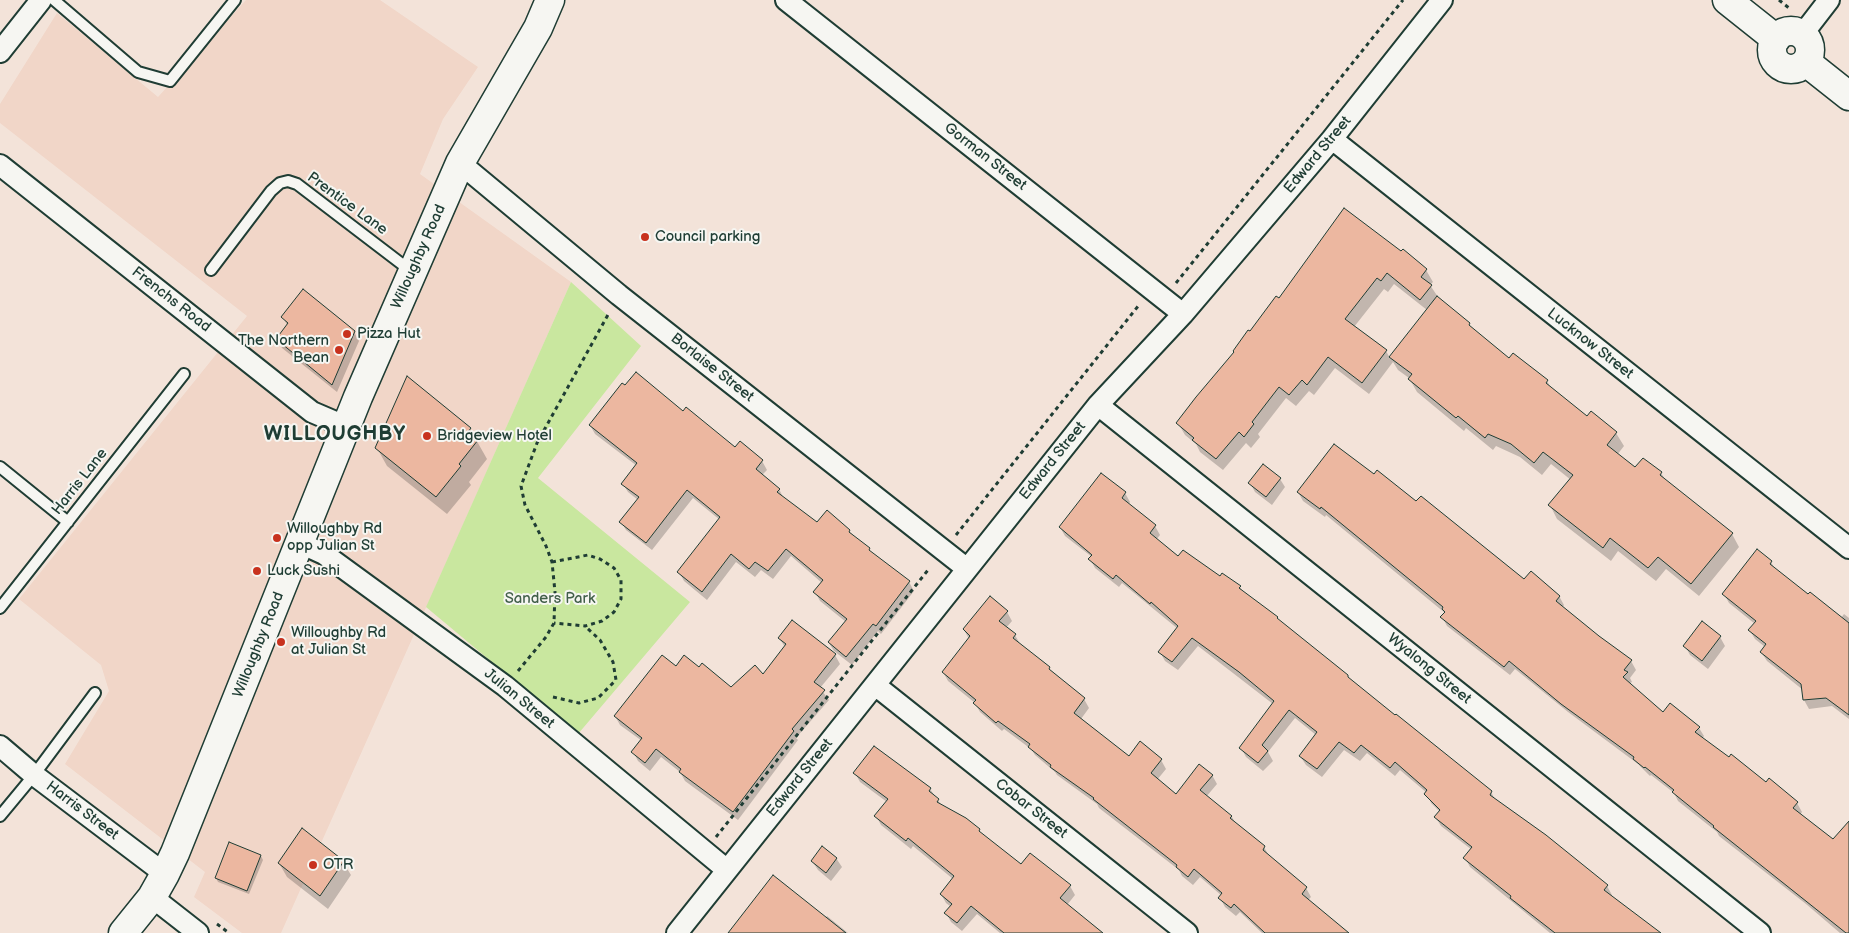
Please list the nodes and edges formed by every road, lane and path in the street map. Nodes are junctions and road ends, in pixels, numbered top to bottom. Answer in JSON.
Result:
{"nodes":[{"id":1,"x":41,"y":0,"type":"edge"},
{"id":2,"x":54,"y":0,"type":"edge"},
{"id":3,"x":235,"y":0,"type":"edge"},
{"id":4,"x":550,"y":0,"type":"edge"},
{"id":5,"x":786,"y":0,"type":"edge"},
{"id":6,"x":1403,"y":0,"type":"edge"},
{"id":7,"x":1442,"y":0,"type":"edge"},
{"id":8,"x":1728,"y":0,"type":"edge"},
{"id":9,"x":1779,"y":0,"type":"edge"},
{"id":10,"x":1829,"y":0,"type":"edge"},
{"id":11,"x":1789,"y":8,"type":"dead end"},
{"id":12,"x":1802,"y":35,"type":"junction"},
{"id":13,"x":1776,"y":39,"type":"junction"},
{"id":14,"x":0,"y":52,"type":"edge"},
{"id":15,"x":1806,"y":62,"type":"junction"},
{"id":16,"x":1849,"y":96,"type":"edge"},
{"id":17,"x":1332,"y":139,"type":"junction"},
{"id":18,"x":460,"y":163,"type":"junction"},
{"id":19,"x":0,"y":165,"type":"edge"},
{"id":20,"x":210,"y":270,"type":"dead end"},
{"id":21,"x":412,"y":272,"type":"junction"},
{"id":22,"x":619,"y":295,"type":"junction"},
{"id":23,"x":1162,"y":297,"type":"junction"},
{"id":24,"x":1184,"y":314,"type":"junction"},
{"id":25,"x":184,"y":374,"type":"dead end"},
{"id":26,"x":1098,"y":405,"type":"junction"},
{"id":27,"x":347,"y":427,"type":"junction"},
{"id":28,"x":0,"y":467,"type":"edge"},
{"id":29,"x":68,"y":522,"type":"junction"},
{"id":30,"x":954,"y":538,"type":"dead end"},
{"id":31,"x":300,"y":543,"type":"junction"},
{"id":32,"x":1849,"y":548,"type":"edge"},
{"id":33,"x":552,"y":562,"type":"junction"},
{"id":34,"x":966,"y":568,"type":"junction"},
{"id":35,"x":928,"y":570,"type":"dead end"},
{"id":36,"x":0,"y":608,"type":"edge"},
{"id":37,"x":554,"y":623,"type":"junction"},
{"id":38,"x":585,"y":626,"type":"junction"},
{"id":39,"x":875,"y":685,"type":"junction"},
{"id":40,"x":505,"y":686,"type":"junction"},
{"id":41,"x":95,"y":692,"type":"dead end"},
{"id":42,"x":545,"y":695,"type":"dead end"},
{"id":43,"x":0,"y":746,"type":"edge"},
{"id":44,"x":34,"y":774,"type":"junction"},
{"id":45,"x":0,"y":816,"type":"edge"},
{"id":46,"x":714,"y":839,"type":"dead end"},
{"id":47,"x":727,"y":870,"type":"junction"},
{"id":48,"x":159,"y":885,"type":"junction"},
{"id":49,"x":123,"y":933,"type":"edge"},
{"id":50,"x":198,"y":933,"type":"edge"},
{"id":51,"x":677,"y":933,"type":"edge"},
{"id":52,"x":1187,"y":933,"type":"edge"},
{"id":53,"x":1760,"y":933,"type":"edge"}],
"edges":[{"from":1,"to":14,"type":"street"},
{"from":2,"to":3,"type":"lane"},
{"from":4,"to":18,"type":"main road","name":"Willoughby Road"},
{"from":5,"to":23,"type":"street","name":"Gorman Street"},
{"from":6,"to":23,"type":"path"},
{"from":7,"to":17,"type":"street","name":"Edward Street"},
{"from":8,"to":13,"type":"main road"},
{"from":9,"to":11,"type":"path"},
{"from":10,"to":12,"type":"street"},
{"from":12,"to":13,"type":"main road"},
{"from":12,"to":15,"type":"main road"},
{"from":13,"to":15,"type":"main road"},
{"from":15,"to":16,"type":"main road"},
{"from":17,"to":24,"type":"street","name":"Edward Street"},
{"from":17,"to":32,"type":"street","name":"Lucknow Street"},
{"from":18,"to":21,"type":"main road","name":"Willoughby Road"},
{"from":18,"to":22,"type":"street","name":"Borlaise Street"},
{"from":19,"to":27,"type":"street","name":"Frenchs Road"},
{"from":20,"to":21,"type":"lane","name":"Prentice Lane"},
{"from":21,"to":27,"type":"main road","name":"Willoughby Road"},
{"from":22,"to":33,"type":"path"},
{"from":22,"to":34,"type":"street","name":"Borlaise Street"},
{"from":23,"to":24,"type":"street","name":"Gorman Street"},
{"from":23,"to":30,"type":"path"},
{"from":24,"to":26,"type":"street","name":"Edward Street"},
{"from":25,"to":29,"type":"lane","name":"Harris Lane"},
{"from":26,"to":34,"type":"street","name":"Edward Street"},
{"from":26,"to":53,"type":"street","name":"Wyalong Street"},
{"from":27,"to":31,"type":"main road","name":"Willoughby Road"},
{"from":28,"to":29,"type":"lane"},
{"from":29,"to":36,"type":"lane","name":"Harris Lane"},
{"from":31,"to":40,"type":"street","name":"Julian Street"},
{"from":31,"to":48,"type":"main road","name":"Willoughby Road"},
{"from":33,"to":37,"type":"path"},
{"from":33,"to":38,"type":"path"},
{"from":34,"to":39,"type":"street","name":"Edward Street"},
{"from":35,"to":46,"type":"path"},
{"from":37,"to":38,"type":"path"},
{"from":37,"to":40,"type":"path"},
{"from":38,"to":42,"type":"path"},
{"from":39,"to":47,"type":"street","name":"Edward Street"},
{"from":39,"to":52,"type":"street","name":"Cobar Street"},
{"from":40,"to":47,"type":"street","name":"Julian Street"},
{"from":41,"to":44,"type":"lane"},
{"from":43,"to":44,"type":"street","name":"Harris Street"},
{"from":44,"to":45,"type":"lane"},
{"from":44,"to":48,"type":"street","name":"Harris Street"},
{"from":47,"to":51,"type":"street","name":"Edward Street"},
{"from":48,"to":49,"type":"main road","name":"Willoughby Road"},
{"from":48,"to":50,"type":"street","name":"Harris Street"}]}
